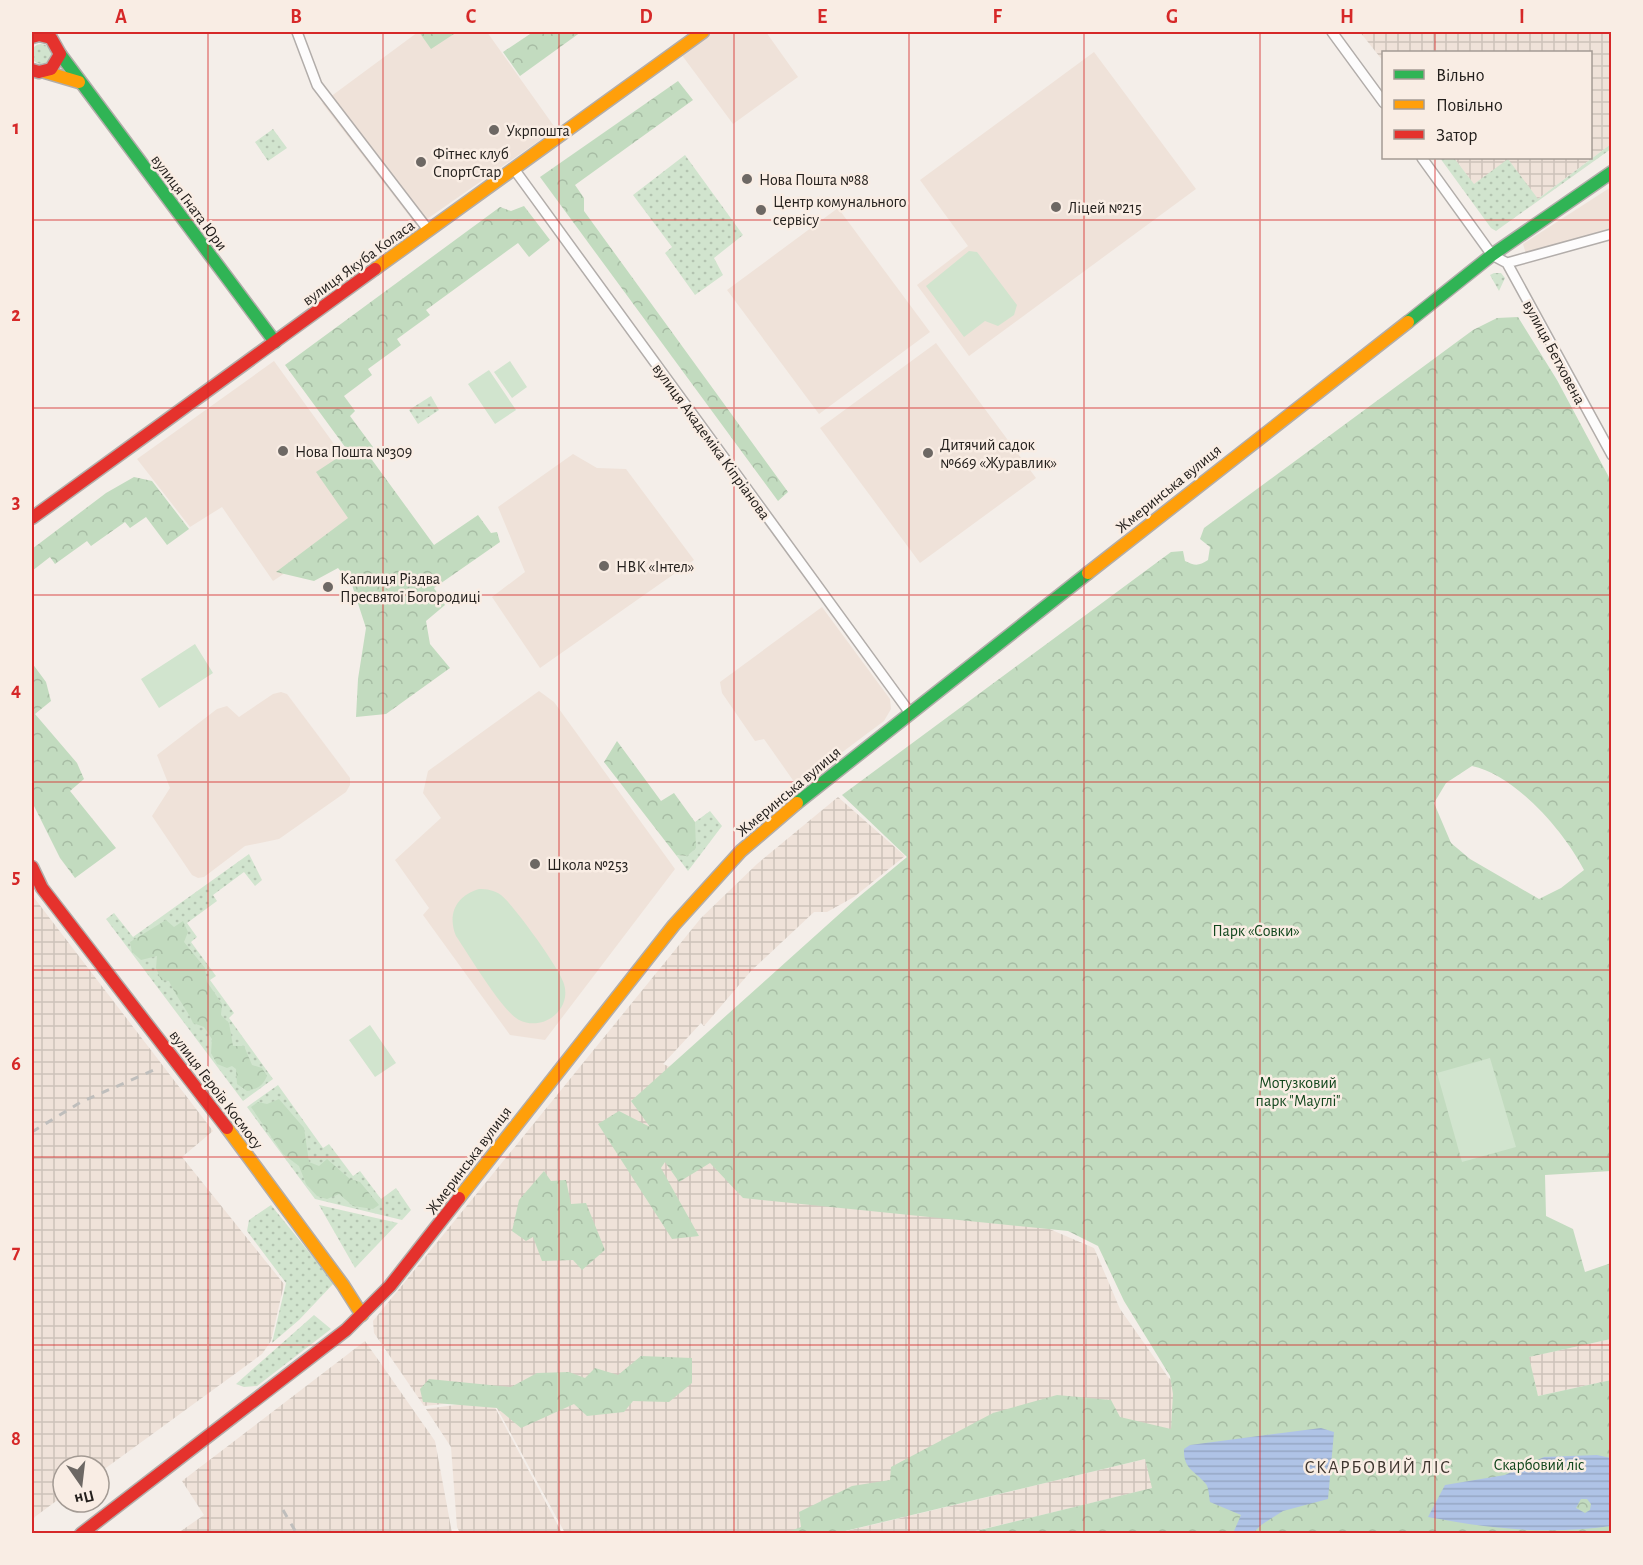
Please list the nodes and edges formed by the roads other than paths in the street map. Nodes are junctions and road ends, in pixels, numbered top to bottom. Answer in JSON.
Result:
{"nodes":[{"id":1,"x":297,"y":32,"type":"edge"},
{"id":2,"x":703,"y":32,"type":"edge"},
{"id":3,"x":1332,"y":32,"type":"edge"},
{"id":4,"x":44,"y":33,"type":"edge"},
{"id":5,"x":32,"y":37,"type":"edge"},
{"id":6,"x":60,"y":54,"type":"junction"},
{"id":7,"x":32,"y":69,"type":"edge"},
{"id":8,"x":45,"y":72,"type":"junction"},
{"id":9,"x":79,"y":82,"type":"junction"},
{"id":10,"x":1382,"y":102,"type":"edge"},
{"id":11,"x":1423,"y":159,"type":"edge"},
{"id":12,"x":514,"y":169,"type":"junction"},
{"id":13,"x":1611,"y":172,"type":"edge"},
{"id":14,"x":429,"y":231,"type":"junction"},
{"id":15,"x":1611,"y":234,"type":"edge"},
{"id":16,"x":1492,"y":255,"type":"junction"},
{"id":17,"x":1507,"y":263,"type":"junction"},
{"id":18,"x":275,"y":342,"type":"junction"},
{"id":19,"x":1611,"y":455,"type":"edge"},
{"id":20,"x":32,"y":518,"type":"edge"},
{"id":21,"x":910,"y":713,"type":"junction"},
{"id":22,"x":32,"y":867,"type":"edge"},
{"id":23,"x":37,"y":884,"type":"edge"},
{"id":24,"x":362,"y":1315,"type":"junction"},
{"id":25,"x":81,"y":1533,"type":"edge"}],
"edges":[{"from":1,"to":14,"type":"street"},
{"from":2,"to":12,"type":"main road","name":"вулиця Якуба Коласа"},
{"from":3,"to":10,"type":"street"},
{"from":4,"to":5,"type":"main road"},
{"from":4,"to":6,"type":"main road","name":"вулиця Гната Юри"},
{"from":6,"to":8,"type":"main road"},
{"from":6,"to":9,"type":"main road","name":"вулиця Гната Юри"},
{"from":7,"to":8,"type":"main road"},
{"from":8,"to":9,"type":"main road"},
{"from":9,"to":18,"type":"main road","name":"вулиця Гната Юри"},
{"from":11,"to":16,"type":"street"},
{"from":12,"to":14,"type":"main road","name":"вулиця Якуба Коласа"},
{"from":12,"to":21,"type":"street","name":"вулиця Академіка Кіпріанова"},
{"from":13,"to":16,"type":"main road","name":"Жмеринська вулиця"},
{"from":14,"to":18,"type":"main road","name":"вулиця Якуба Коласа"},
{"from":15,"to":17,"type":"street"},
{"from":16,"to":17,"type":"street"},
{"from":16,"to":21,"type":"main road","name":"Жмеринська вулиця"},
{"from":17,"to":19,"type":"street","name":"вулиця Бетховена"},
{"from":18,"to":20,"type":"main road","name":"вулиця Якуба Коласа"},
{"from":21,"to":24,"type":"main road","name":"Жмеринська вулиця"},
{"from":22,"to":23,"type":"main road","name":"вулиця Героїв Космосу"},
{"from":23,"to":24,"type":"main road","name":"вулиця Героїв Космосу"},
{"from":24,"to":25,"type":"main road","name":"Жмеринська вулиця"}]}
